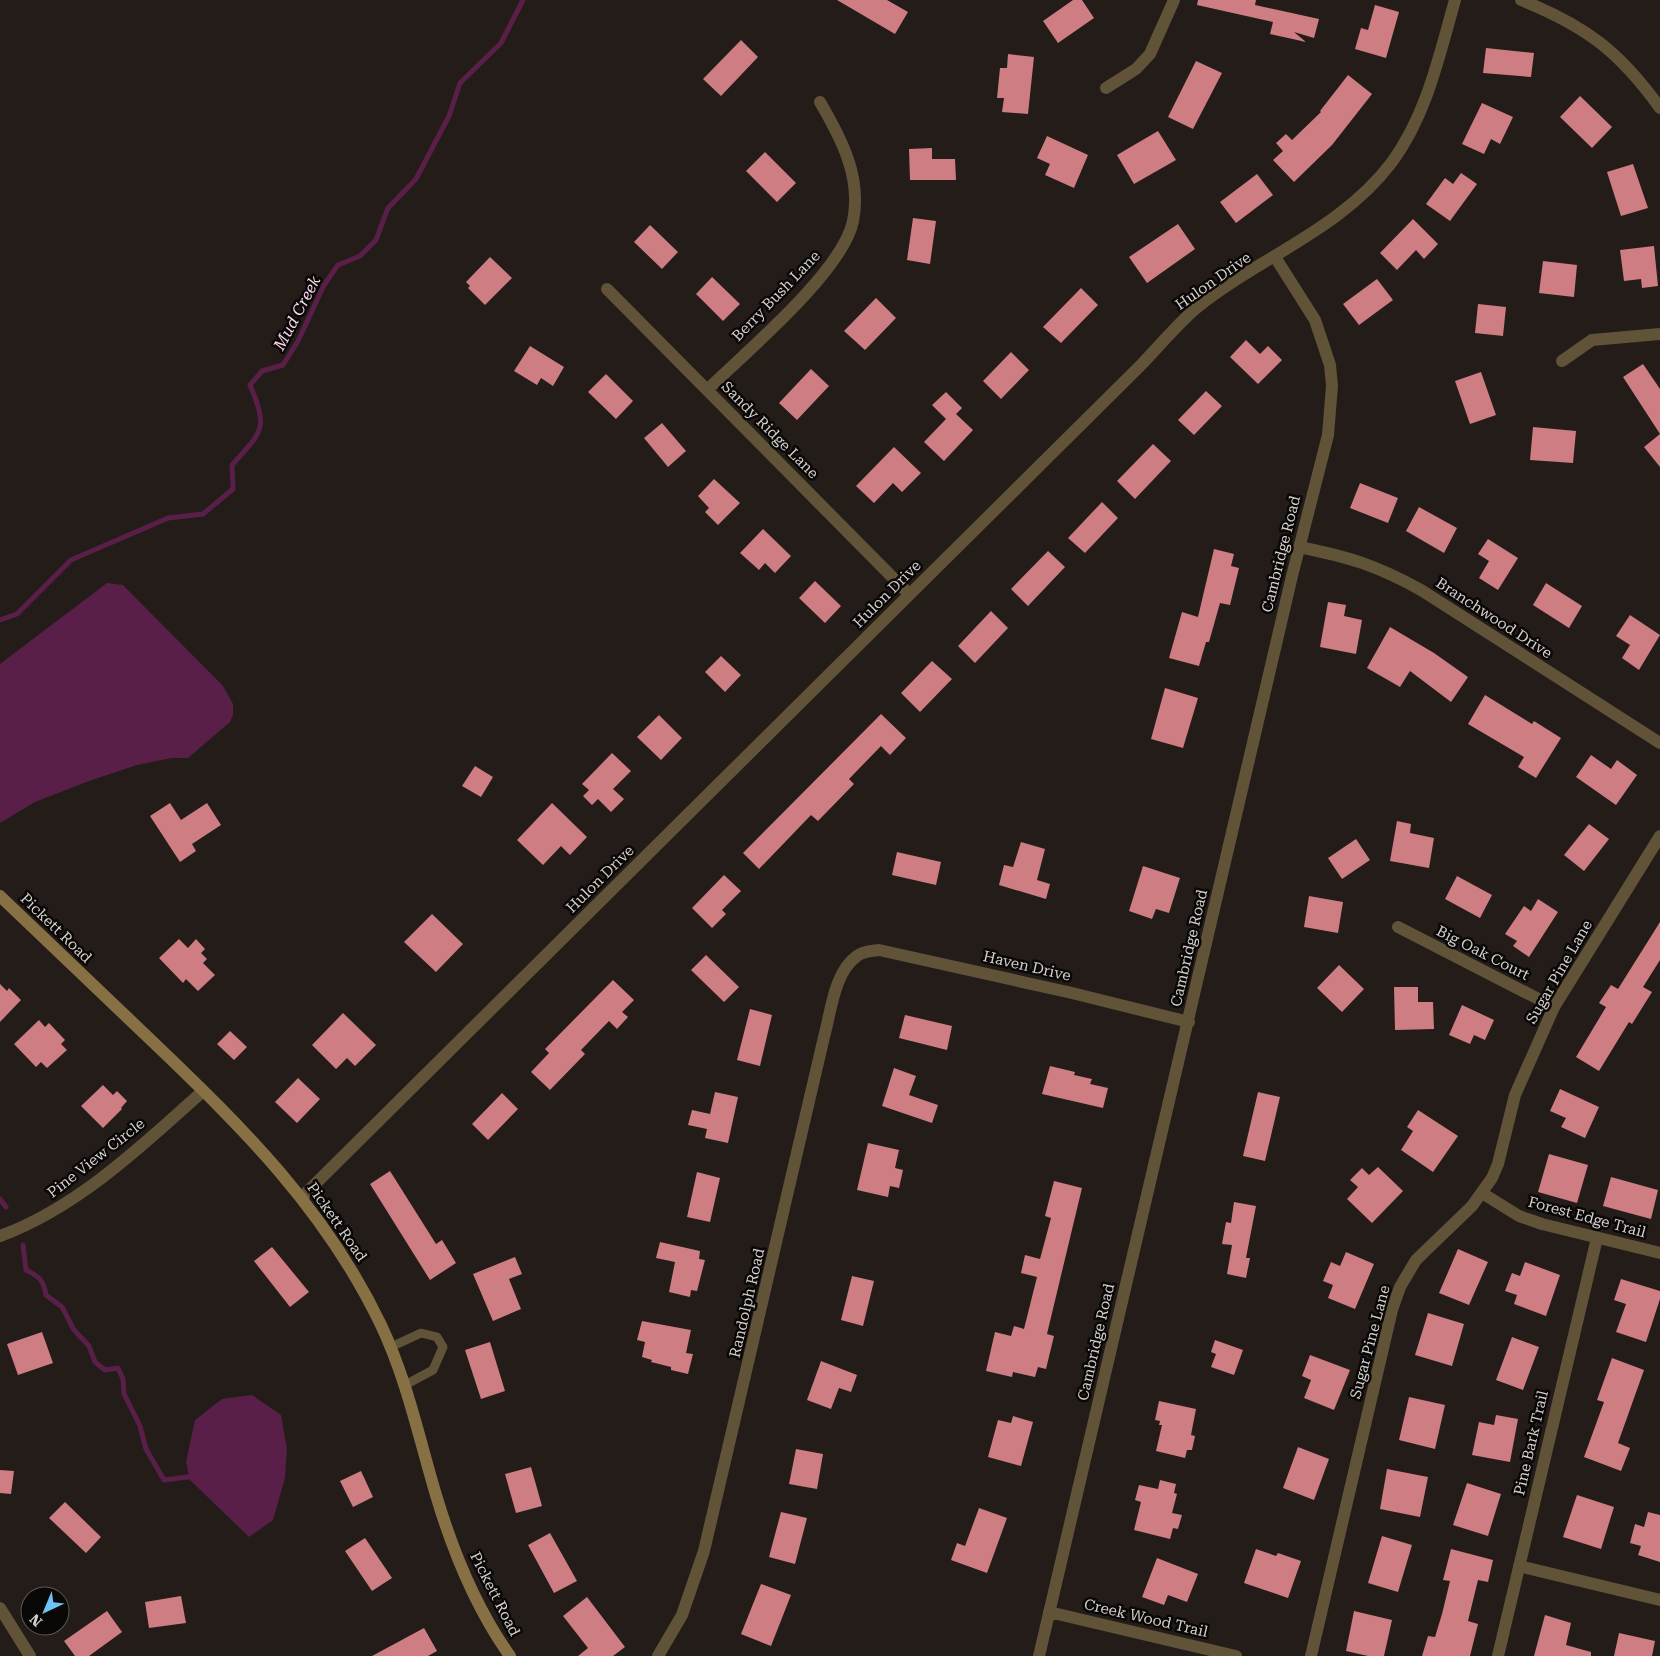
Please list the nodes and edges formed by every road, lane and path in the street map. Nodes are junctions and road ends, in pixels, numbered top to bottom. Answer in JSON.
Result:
{"nodes":[{"id":1,"x":1174,"y":0,"type":"edge"},
{"id":2,"x":1455,"y":0,"type":"edge"},
{"id":3,"x":1522,"y":0,"type":"edge"},
{"id":4,"x":1106,"y":88,"type":"dead end"},
{"id":5,"x":820,"y":102,"type":"dead end"},
{"id":6,"x":1660,"y":108,"type":"edge"},
{"id":7,"x":1275,"y":257,"type":"junction"},
{"id":8,"x":607,"y":289,"type":"dead end"},
{"id":9,"x":1660,"y":334,"type":"edge"},
{"id":10,"x":1562,"y":361,"type":"dead end"},
{"id":11,"x":707,"y":390,"type":"junction"},
{"id":12,"x":1299,"y":547,"type":"junction"},
{"id":13,"x":909,"y":594,"type":"junction"},
{"id":14,"x":1660,"y":744,"type":"edge"},
{"id":15,"x":1660,"y":836,"type":"edge"},
{"id":16,"x":0,"y":896,"type":"edge"},
{"id":17,"x":1398,"y":927,"type":"dead end"},
{"id":18,"x":857,"y":955,"type":"joint"},
{"id":19,"x":1554,"y":1007,"type":"junction"},
{"id":20,"x":1189,"y":1022,"type":"junction"},
{"id":21,"x":203,"y":1091,"type":"junction"},
{"id":22,"x":1482,"y":1193,"type":"junction"},
{"id":23,"x":302,"y":1198,"type":"junction"},
{"id":24,"x":0,"y":1236,"type":"edge"},
{"id":25,"x":1597,"y":1238,"type":"junction"},
{"id":26,"x":1660,"y":1253,"type":"edge"},
{"id":27,"x":390,"y":1347,"type":"junction"},
{"id":28,"x":405,"y":1385,"type":"junction"},
{"id":29,"x":1519,"y":1566,"type":"junction"},
{"id":30,"x":1660,"y":1600,"type":"edge"},
{"id":31,"x":0,"y":1608,"type":"edge"},
{"id":32,"x":1049,"y":1612,"type":"junction"},
{"id":33,"x":30,"y":1656,"type":"edge"},
{"id":34,"x":510,"y":1656,"type":"edge"},
{"id":35,"x":658,"y":1656,"type":"edge"},
{"id":36,"x":1039,"y":1656,"type":"edge"},
{"id":37,"x":1236,"y":1656,"type":"edge"},
{"id":38,"x":1311,"y":1656,"type":"edge"},
{"id":39,"x":1498,"y":1656,"type":"edge"}],
"edges":[{"from":1,"to":4,"type":"street"},
{"from":2,"to":7,"type":"street","name":"Hulon Drive"},
{"from":3,"to":6,"type":"street"},
{"from":5,"to":11,"type":"street","name":"Berry Bush Lane"},
{"from":7,"to":12,"type":"street","name":"Cambridge Road"},
{"from":7,"to":13,"type":"street","name":"Hulon Drive"},
{"from":8,"to":11,"type":"street","name":"Sandy Ridge Lane"},
{"from":9,"to":10,"type":"street"},
{"from":11,"to":13,"type":"street","name":"Sandy Ridge Lane"},
{"from":12,"to":14,"type":"street","name":"Branchwood Drive"},
{"from":12,"to":20,"type":"street","name":"Cambridge Road"},
{"from":13,"to":23,"type":"street","name":"Hulon Drive"},
{"from":15,"to":19,"type":"street","name":"Sugar Pine Lane"},
{"from":16,"to":21,"type":"street","name":"Pickett Road"},
{"from":17,"to":19,"type":"street","name":"Big Oak Court"},
{"from":18,"to":20,"type":"street","name":"Haven Drive"},
{"from":18,"to":35,"type":"street","name":"Randolph Road"},
{"from":19,"to":22,"type":"street","name":"Sugar Pine Lane"},
{"from":20,"to":32,"type":"street","name":"Cambridge Road"},
{"from":21,"to":23,"type":"street","name":"Pickett Road"},
{"from":21,"to":24,"type":"street","name":"Pine View Circle"},
{"from":22,"to":25,"type":"street","name":"Forest Edge Trail"},
{"from":22,"to":38,"type":"street","name":"Sugar Pine Lane"},
{"from":23,"to":27,"type":"street","name":"Pickett Road"},
{"from":25,"to":26,"type":"street","name":"Forest Edge Trail"},
{"from":25,"to":29,"type":"street","name":"Pine Bark Trail"},
{"from":27,"to":28,"type":"street","name":"Pickett Road"},
{"from":27,"to":28,"type":"lane"},
{"from":28,"to":34,"type":"street","name":"Pickett Road"},
{"from":29,"to":30,"type":"street"},
{"from":29,"to":39,"type":"street","name":"Pine Bark Trail"},
{"from":31,"to":33,"type":"street"},
{"from":32,"to":36,"type":"street","name":"Cambridge Road"},
{"from":32,"to":37,"type":"street","name":"Creek Wood Trail"}]}
